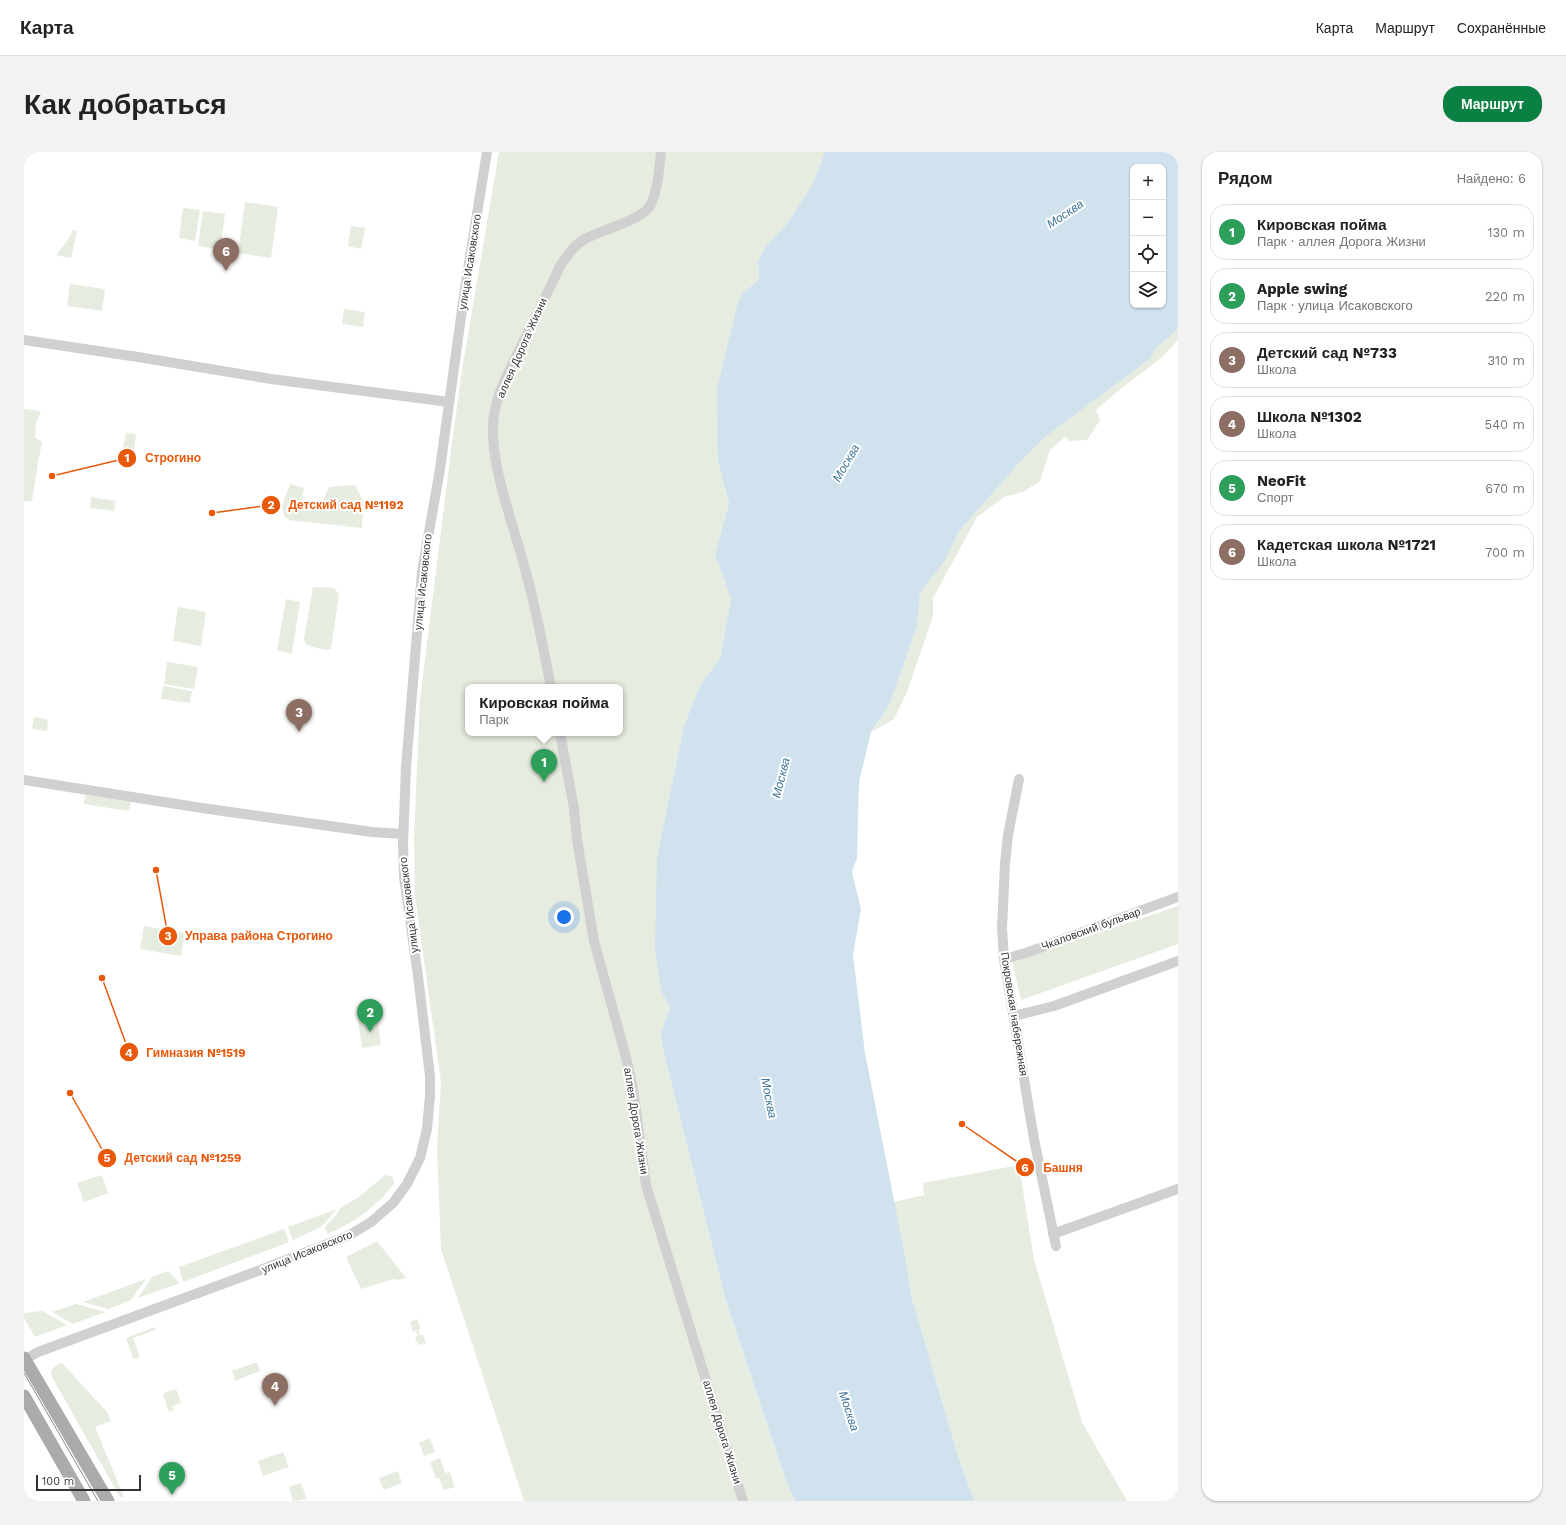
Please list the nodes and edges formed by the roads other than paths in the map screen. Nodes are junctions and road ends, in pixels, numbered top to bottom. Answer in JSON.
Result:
{"nodes":[{"id":1,"x":487,"y":152,"type":"edge"},
{"id":2,"x":661,"y":152,"type":"edge"},
{"id":3,"x":24,"y":340,"type":"edge"},
{"id":4,"x":449,"y":402,"type":"junction"},
{"id":5,"x":550,"y":684,"type":"edge"},
{"id":6,"x":561,"y":736,"type":"edge"},
{"id":7,"x":1019,"y":779,"type":"dead end"},
{"id":8,"x":24,"y":780,"type":"edge"},
{"id":9,"x":403,"y":834,"type":"junction"},
{"id":10,"x":1178,"y":897,"type":"edge"},
{"id":11,"x":1004,"y":959,"type":"junction"},
{"id":12,"x":1178,"y":960,"type":"edge"},
{"id":13,"x":1014,"y":1016,"type":"junction"},
{"id":14,"x":1178,"y":1189,"type":"edge"},
{"id":15,"x":1053,"y":1234,"type":"junction"},
{"id":16,"x":1056,"y":1246,"type":"dead end"},
{"id":17,"x":24,"y":1359,"type":"edge"},
{"id":18,"x":24,"y":1396,"type":"edge"},
{"id":19,"x":84,"y":1501,"type":"edge"},
{"id":20,"x":108,"y":1501,"type":"edge"},
{"id":21,"x":743,"y":1501,"type":"edge"}],
"edges":[{"from":1,"to":4,"type":"street","name":"улица Исаковского"},
{"from":2,"to":5,"type":"street","name":"аллея Дорога Жизни"},
{"from":3,"to":4,"type":"street"},
{"from":4,"to":9,"type":"street","name":"улица Исаковского"},
{"from":6,"to":21,"type":"street","name":"аллея Дорога Жизни"},
{"from":7,"to":11,"type":"street","name":"Покровская набережная"},
{"from":8,"to":9,"type":"street"},
{"from":9,"to":17,"type":"street","name":"улица Исаковского"},
{"from":10,"to":11,"type":"street","name":"Чкаловский бульвар"},
{"from":11,"to":13,"type":"street","name":"Покровская набережная"},
{"from":12,"to":13,"type":"street"},
{"from":13,"to":15,"type":"street","name":"Покровская набережная"},
{"from":14,"to":15,"type":"street"},
{"from":15,"to":16,"type":"street","name":"Покровская набережная"},
{"from":17,"to":20,"type":"main road"},
{"from":18,"to":19,"type":"main road"}]}
